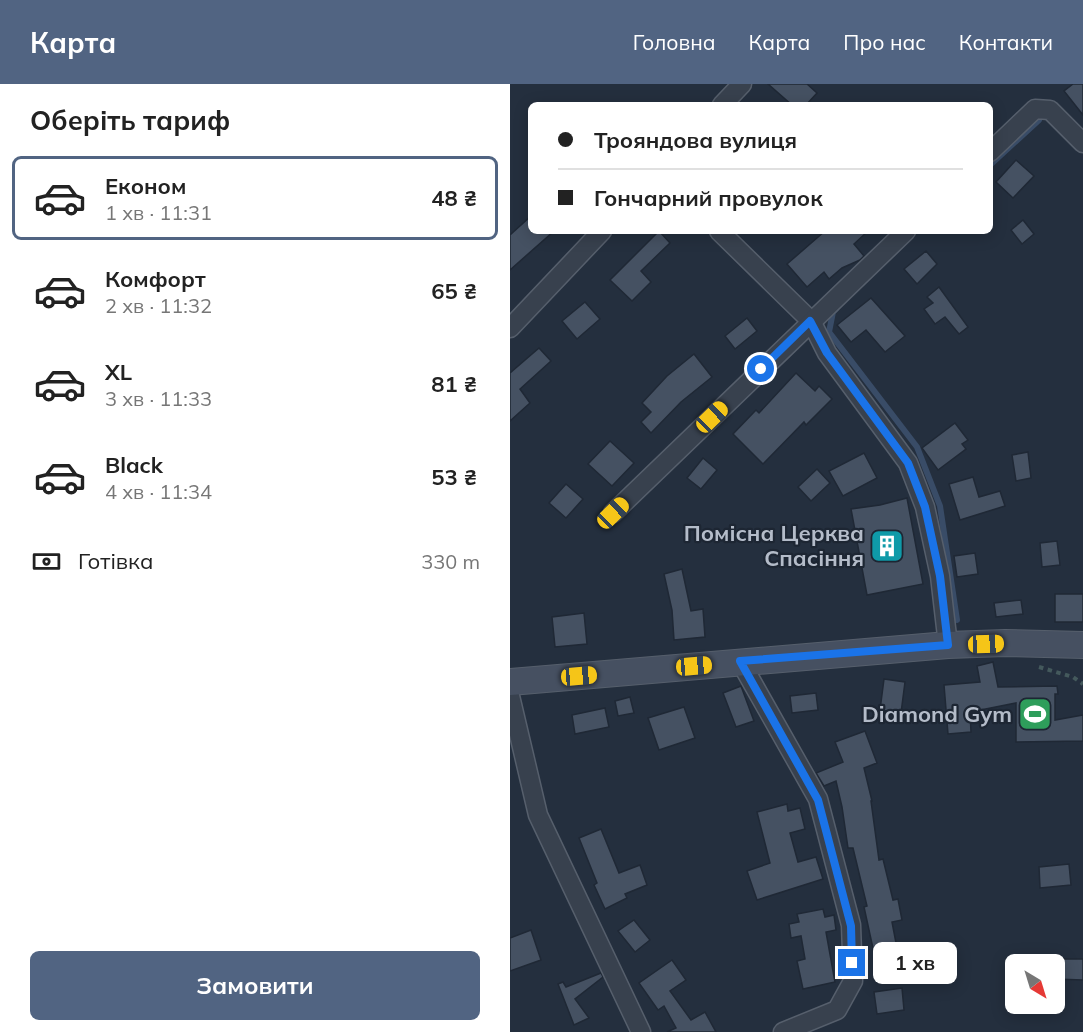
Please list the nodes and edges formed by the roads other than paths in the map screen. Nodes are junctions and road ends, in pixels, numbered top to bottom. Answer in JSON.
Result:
{"nodes":[{"id":1,"x":742,"y":84,"type":"edge"},
{"id":2,"x":725,"y":102,"type":"edge"},
{"id":3,"x":1083,"y":143,"type":"edge"},
{"id":4,"x":993,"y":149,"type":"edge"},
{"id":5,"x":599,"y":234,"type":"edge"},
{"id":6,"x":722,"y":234,"type":"edge"},
{"id":7,"x":903,"y":234,"type":"edge"},
{"id":8,"x":810,"y":321,"type":"junction"},
{"id":9,"x":510,"y":328,"type":"edge"},
{"id":10,"x":613,"y":513,"type":"dead end"},
{"id":11,"x":948,"y":645,"type":"junction"},
{"id":12,"x":1083,"y":645,"type":"edge"},
{"id":13,"x":740,"y":661,"type":"junction"},
{"id":14,"x":510,"y":682,"type":"edge"},
{"id":15,"x":510,"y":696,"type":"edge"},
{"id":16,"x":641,"y":1032,"type":"edge"},
{"id":17,"x":783,"y":1032,"type":"edge"}],
"edges":[{"from":1,"to":2,"type":"street"},
{"from":3,"to":4,"type":"street"},
{"from":5,"to":9,"type":"street"},
{"from":6,"to":8,"type":"street"},
{"from":7,"to":8,"type":"street"},
{"from":8,"to":10,"type":"street"},
{"from":8,"to":11,"type":"street"},
{"from":11,"to":12,"type":"main road"},
{"from":11,"to":13,"type":"main road"},
{"from":13,"to":14,"type":"main road"},
{"from":13,"to":17,"type":"street"},
{"from":15,"to":16,"type":"street"}]}
